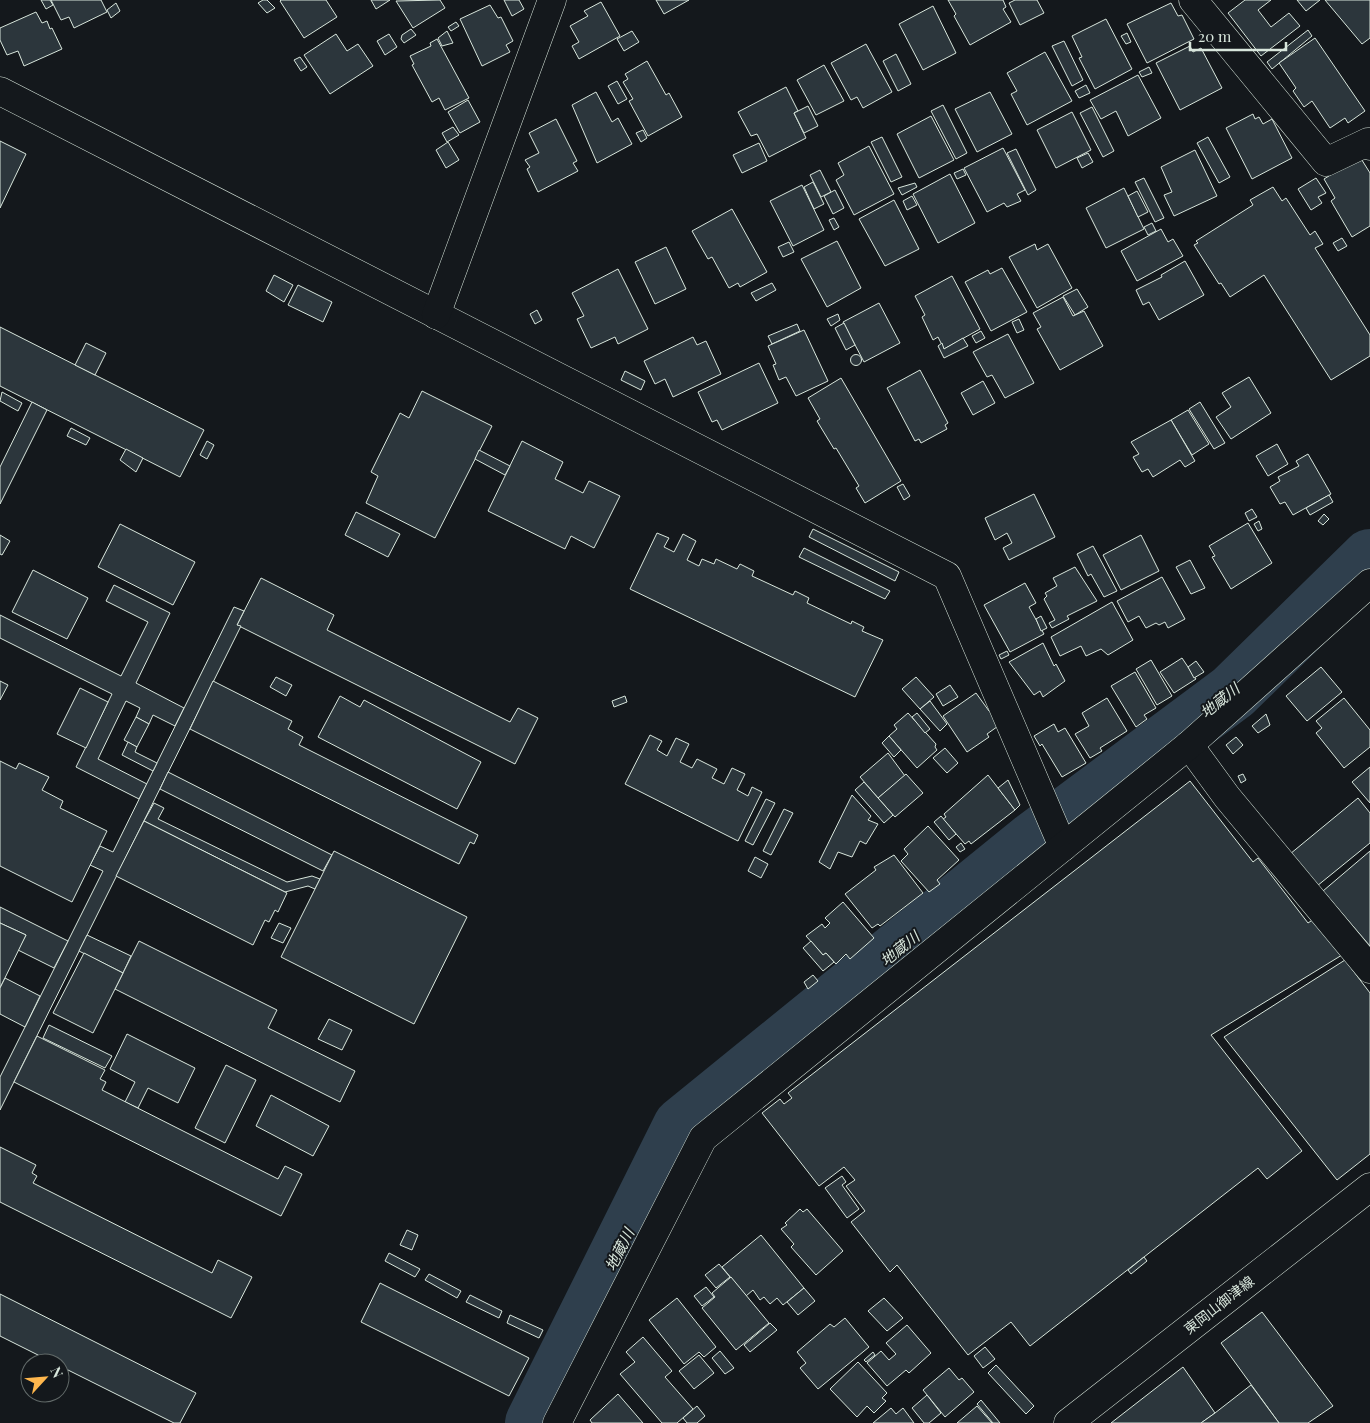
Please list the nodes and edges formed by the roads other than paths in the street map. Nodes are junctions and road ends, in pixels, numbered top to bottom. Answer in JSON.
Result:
{"nodes":[{"id":1,"x":552,"y":0,"type":"edge"},
{"id":2,"x":1193,"y":0,"type":"edge"},
{"id":3,"x":0,"y":91,"type":"edge"},
{"id":4,"x":1370,"y":146,"type":"edge"},
{"id":5,"x":436,"y":315,"type":"junction"},
{"id":6,"x":1370,"y":583,"type":"edge"},
{"id":7,"x":1189,"y":745,"type":"junction"},
{"id":8,"x":1063,"y":847,"type":"junction"},
{"id":9,"x":1370,"y":969,"type":"edge"},
{"id":10,"x":1370,"y":1186,"type":"edge"},
{"id":11,"x":557,"y":1423,"type":"edge"},
{"id":12,"x":1068,"y":1423,"type":"edge"}],
"edges":[{"from":1,"to":5,"type":"street"},
{"from":2,"to":4,"type":"street"},
{"from":3,"to":5,"type":"street"},
{"from":5,"to":8,"type":"street"},
{"from":6,"to":7,"type":"street"},
{"from":7,"to":8,"type":"street"},
{"from":7,"to":9,"type":"street"},
{"from":8,"to":11,"type":"street"},
{"from":10,"to":12,"type":"street","name":"東岡山御津線"}]}
